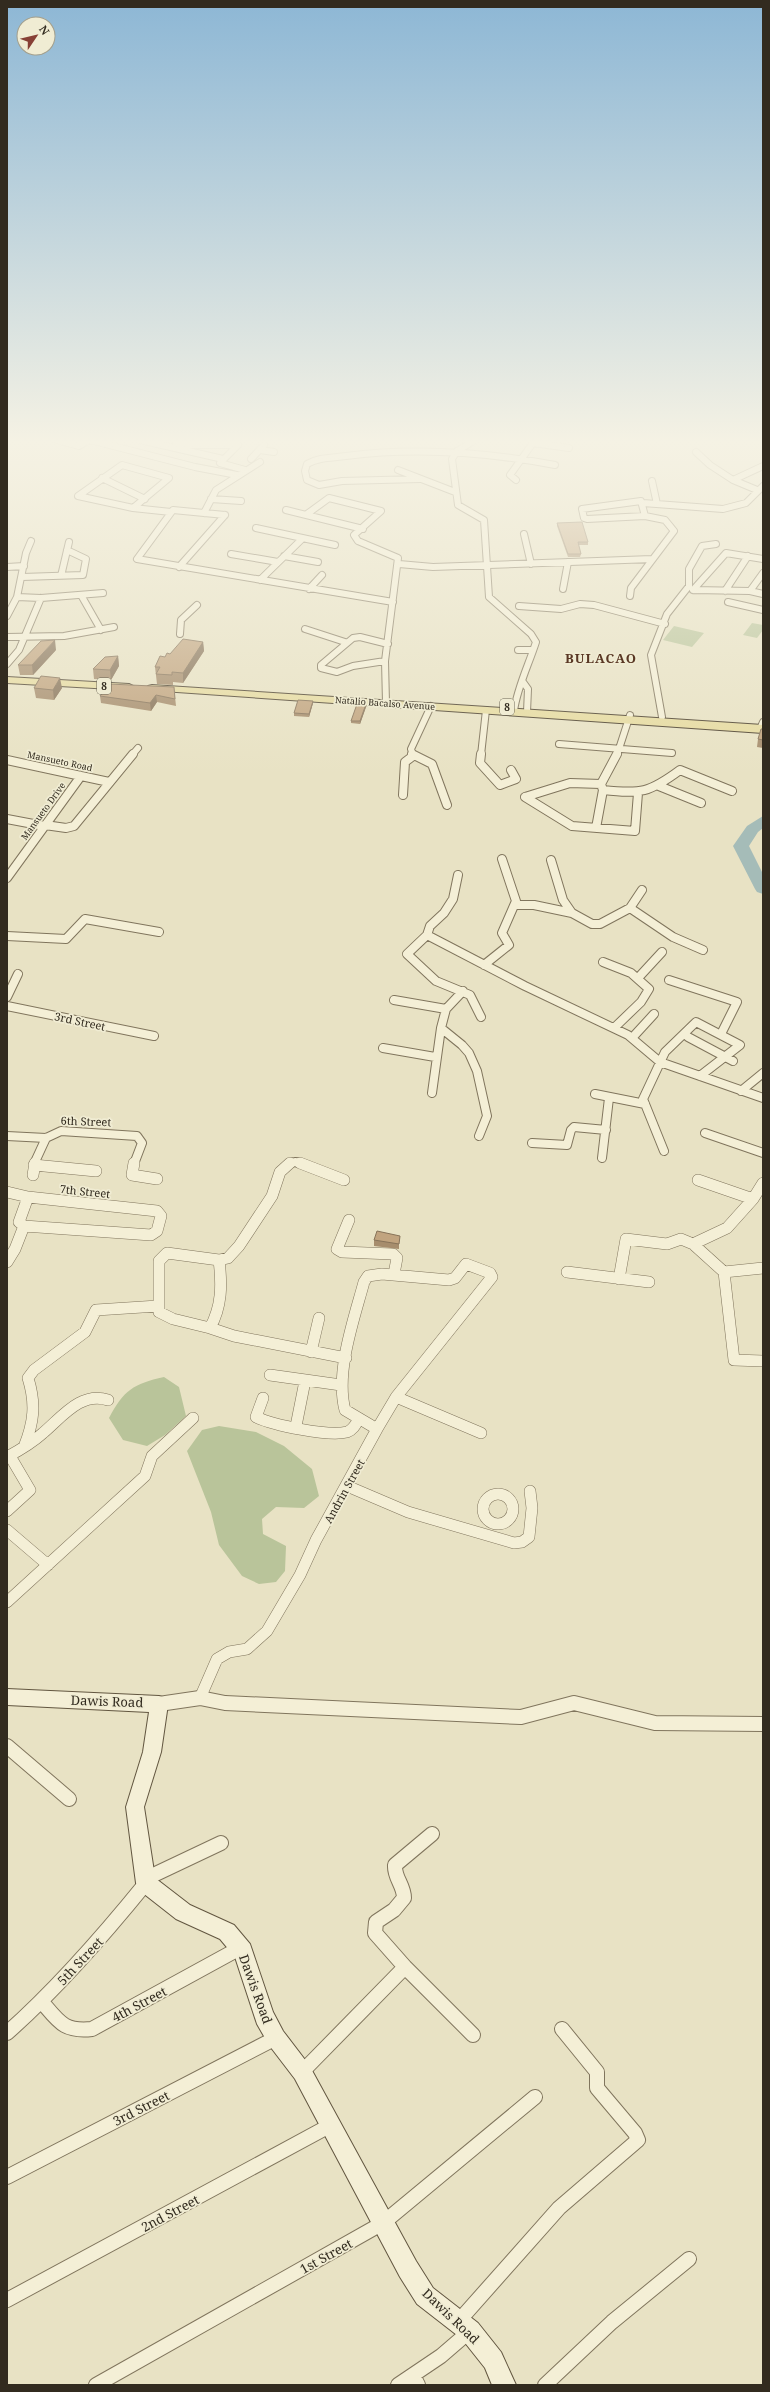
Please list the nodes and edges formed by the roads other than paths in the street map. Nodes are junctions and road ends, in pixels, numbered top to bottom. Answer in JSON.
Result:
{"nodes":[{"id":1,"x":28,"y":552,"type":"edge"},
{"id":2,"x":68,"y":552,"type":"edge"},
{"id":3,"x":71,"y":552,"type":"edge"},
{"id":4,"x":143,"y":552,"type":"edge"},
{"id":5,"x":192,"y":552,"type":"edge"},
{"id":6,"x":289,"y":552,"type":"edge"},
{"id":7,"x":388,"y":552,"type":"edge"},
{"id":8,"x":486,"y":552,"type":"edge"},
{"id":9,"x":528,"y":552,"type":"edge"},
{"id":10,"x":658,"y":552,"type":"edge"},
{"id":11,"x":699,"y":552,"type":"edge"},
{"id":12,"x":231,"y":554,"type":"dead end"},
{"id":13,"x":284,"y":556,"type":"junction"},
{"id":14,"x":748,"y":556,"type":"junction"},
{"id":15,"x":652,"y":559,"type":"junction"},
{"id":16,"x":763,"y":559,"type":"edge"},
{"id":17,"x":278,"y":562,"type":"junction"},
{"id":18,"x":318,"y":562,"type":"dead end"},
{"id":19,"x":568,"y":562,"type":"junction"},
{"id":20,"x":399,"y":564,"type":"junction"},
{"id":21,"x":531,"y":564,"type":"junction"},
{"id":22,"x":487,"y":565,"type":"junction"},
{"id":23,"x":24,"y":566,"type":"junction"},
{"id":24,"x":179,"y":566,"type":"junction"},
{"id":25,"x":7,"y":567,"type":"edge"},
{"id":26,"x":763,"y":573,"type":"edge"},
{"id":27,"x":322,"y":575,"type":"dead end"},
{"id":28,"x":62,"y":576,"type":"junction"},
{"id":29,"x":22,"y":577,"type":"junction"},
{"id":30,"x":260,"y":580,"type":"junction"},
{"id":31,"x":309,"y":589,"type":"junction"},
{"id":32,"x":563,"y":589,"type":"dead end"},
{"id":33,"x":725,"y":591,"type":"junction"},
{"id":34,"x":750,"y":591,"type":"junction"},
{"id":35,"x":103,"y":593,"type":"dead end"},
{"id":36,"x":763,"y":594,"type":"edge"},
{"id":37,"x":81,"y":595,"type":"junction"},
{"id":38,"x":630,"y":596,"type":"dead end"},
{"id":39,"x":16,"y":597,"type":"junction"},
{"id":40,"x":41,"y":598,"type":"junction"},
{"id":41,"x":393,"y":602,"type":"junction"},
{"id":42,"x":728,"y":602,"type":"dead end"},
{"id":43,"x":197,"y":605,"type":"dead end"},
{"id":44,"x":519,"y":606,"type":"dead end"},
{"id":45,"x":763,"y":610,"type":"edge"},
{"id":46,"x":7,"y":616,"type":"edge"},
{"id":47,"x":665,"y":624,"type":"junction"},
{"id":48,"x":114,"y":627,"type":"dead end"},
{"id":49,"x":305,"y":629,"type":"dead end"},
{"id":50,"x":100,"y":630,"type":"junction"},
{"id":51,"x":180,"y":634,"type":"dead end"},
{"id":52,"x":7,"y":637,"type":"edge"},
{"id":53,"x":25,"y":637,"type":"junction"},
{"id":54,"x":345,"y":642,"type":"junction"},
{"id":55,"x":388,"y":644,"type":"junction"},
{"id":56,"x":518,"y":650,"type":"dead end"},
{"id":57,"x":533,"y":650,"type":"junction"},
{"id":58,"x":385,"y":661,"type":"junction"},
{"id":59,"x":7,"y":664,"type":"edge"},
{"id":60,"x":7,"y":675,"type":"edge"},
{"id":61,"x":7,"y":680,"type":"edge"},
{"id":62,"x":523,"y":682,"type":"junction"},
{"id":63,"x":386,"y":701,"type":"junction"},
{"id":64,"x":431,"y":706,"type":"junction"},
{"id":65,"x":486,"y":710,"type":"junction"},
{"id":66,"x":521,"y":710,"type":"junction"},
{"id":67,"x":630,"y":717,"type":"junction"},
{"id":68,"x":662,"y":717,"type":"junction"},
{"id":69,"x":762,"y":725,"type":"edge"},
{"id":70,"x":559,"y":744,"type":"dead end"},
{"id":71,"x":138,"y":748,"type":"dead end"},
{"id":72,"x":620,"y":749,"type":"junction"},
{"id":73,"x":672,"y":753,"type":"dead end"},
{"id":74,"x":413,"y":756,"type":"junction"},
{"id":75,"x":7,"y":760,"type":"edge"},
{"id":76,"x":510,"y":770,"type":"dead end"},
{"id":77,"x":81,"y":776,"type":"junction"},
{"id":78,"x":110,"y":782,"type":"junction"},
{"id":79,"x":659,"y":786,"type":"junction"},
{"id":80,"x":602,"y":787,"type":"junction"},
{"id":81,"x":732,"y":791,"type":"dead end"},
{"id":82,"x":638,"y":793,"type":"junction"},
{"id":83,"x":403,"y":795,"type":"dead end"},
{"id":84,"x":701,"y":803,"type":"dead end"},
{"id":85,"x":447,"y":805,"type":"dead end"},
{"id":86,"x":7,"y":819,"type":"edge"},
{"id":87,"x":44,"y":826,"type":"junction"},
{"id":88,"x":596,"y":828,"type":"junction"},
{"id":89,"x":502,"y":859,"type":"dead end"},
{"id":90,"x":551,"y":860,"type":"dead end"},
{"id":91,"x":458,"y":875,"type":"dead end"},
{"id":92,"x":7,"y":878,"type":"edge"},
{"id":93,"x":642,"y":890,"type":"dead end"},
{"id":94,"x":515,"y":905,"type":"junction"},
{"id":95,"x":630,"y":908,"type":"junction"},
{"id":96,"x":572,"y":913,"type":"junction"},
{"id":97,"x":159,"y":932,"type":"dead end"},
{"id":98,"x":427,"y":935,"type":"junction"},
{"id":99,"x":7,"y":936,"type":"edge"},
{"id":100,"x":703,"y":950,"type":"dead end"},
{"id":101,"x":662,"y":952,"type":"dead end"},
{"id":102,"x":603,"y":962,"type":"dead end"},
{"id":103,"x":484,"y":965,"type":"junction"},
{"id":104,"x":18,"y":974,"type":"dead end"},
{"id":105,"x":638,"y":978,"type":"junction"},
{"id":106,"x":669,"y":980,"type":"dead end"},
{"id":107,"x":463,"y":991,"type":"junction"},
{"id":108,"x":7,"y":997,"type":"edge"},
{"id":109,"x":394,"y":1000,"type":"dead end"},
{"id":110,"x":7,"y":1006,"type":"edge"},
{"id":111,"x":446,"y":1009,"type":"junction"},
{"id":112,"x":654,"y":1014,"type":"dead end"},
{"id":113,"x":481,"y":1017,"type":"dead end"},
{"id":114,"x":441,"y":1028,"type":"junction"},
{"id":115,"x":614,"y":1028,"type":"junction"},
{"id":116,"x":721,"y":1034,"type":"junction"},
{"id":117,"x":154,"y":1036,"type":"dead end"},
{"id":118,"x":688,"y":1037,"type":"dead end"},
{"id":119,"x":632,"y":1038,"type":"junction"},
{"id":120,"x":382,"y":1048,"type":"dead end"},
{"id":121,"x":435,"y":1057,"type":"junction"},
{"id":122,"x":729,"y":1059,"type":"junction"},
{"id":123,"x":660,"y":1062,"type":"junction"},
{"id":124,"x":763,"y":1073,"type":"edge"},
{"id":125,"x":700,"y":1076,"type":"junction"},
{"id":126,"x":742,"y":1091,"type":"junction"},
{"id":127,"x":432,"y":1093,"type":"dead end"},
{"id":128,"x":595,"y":1094,"type":"dead end"},
{"id":129,"x":609,"y":1098,"type":"junction"},
{"id":130,"x":763,"y":1098,"type":"edge"},
{"id":131,"x":645,"y":1104,"type":"junction"},
{"id":132,"x":606,"y":1130,"type":"junction"},
{"id":133,"x":705,"y":1133,"type":"dead end"},
{"id":134,"x":7,"y":1136,"type":"edge"},
{"id":135,"x":479,"y":1136,"type":"dead end"},
{"id":136,"x":46,"y":1138,"type":"junction"},
{"id":137,"x":532,"y":1143,"type":"dead end"},
{"id":138,"x":664,"y":1151,"type":"dead end"},
{"id":139,"x":763,"y":1153,"type":"edge"},
{"id":140,"x":602,"y":1158,"type":"dead end"},
{"id":141,"x":96,"y":1171,"type":"dead end"},
{"id":142,"x":157,"y":1179,"type":"dead end"},
{"id":143,"x":344,"y":1180,"type":"dead end"},
{"id":144,"x":698,"y":1180,"type":"dead end"},
{"id":145,"x":763,"y":1183,"type":"edge"},
{"id":146,"x":7,"y":1192,"type":"edge"},
{"id":147,"x":28,"y":1197,"type":"junction"},
{"id":148,"x":753,"y":1199,"type":"junction"},
{"id":149,"x":349,"y":1220,"type":"dead end"},
{"id":150,"x":24,"y":1226,"type":"junction"},
{"id":151,"x":693,"y":1244,"type":"junction"},
{"id":152,"x":219,"y":1260,"type":"junction"},
{"id":153,"x":7,"y":1262,"type":"edge"},
{"id":154,"x":763,"y":1268,"type":"edge"},
{"id":155,"x":567,"y":1272,"type":"dead end"},
{"id":156,"x":724,"y":1272,"type":"junction"},
{"id":157,"x":394,"y":1274,"type":"junction"},
{"id":158,"x":619,"y":1279,"type":"junction"},
{"id":159,"x":649,"y":1282,"type":"dead end"},
{"id":160,"x":158,"y":1306,"type":"junction"},
{"id":161,"x":319,"y":1318,"type":"dead end"},
{"id":162,"x":210,"y":1328,"type":"junction"},
{"id":163,"x":311,"y":1352,"type":"junction"},
{"id":164,"x":346,"y":1358,"type":"junction"},
{"id":165,"x":763,"y":1362,"type":"edge"},
{"id":166,"x":270,"y":1375,"type":"dead end"},
{"id":167,"x":305,"y":1381,"type":"junction"},
{"id":168,"x":341,"y":1385,"type":"junction"},
{"id":169,"x":396,"y":1397,"type":"junction"},
{"id":170,"x":263,"y":1398,"type":"dead end"},
{"id":171,"x":108,"y":1400,"type":"dead end"},
{"id":172,"x":193,"y":1418,"type":"dead end"},
{"id":173,"x":360,"y":1419,"type":"junction"},
{"id":174,"x":296,"y":1426,"type":"junction"},
{"id":175,"x":377,"y":1429,"type":"junction"},
{"id":176,"x":481,"y":1434,"type":"dead end"},
{"id":177,"x":24,"y":1447,"type":"junction"},
{"id":178,"x":8,"y":1456,"type":"edge"},
{"id":179,"x":347,"y":1486,"type":"junction"},
{"id":180,"x":530,"y":1491,"type":"dead end"},
{"id":181,"x":7,"y":1511,"type":"edge"},
{"id":182,"x":493,"y":1523,"type":"dead end"},
{"id":183,"x":7,"y":1530,"type":"edge"},
{"id":184,"x":486,"y":1535,"type":"junction"},
{"id":185,"x":48,"y":1565,"type":"junction"},
{"id":186,"x":7,"y":1602,"type":"edge"},
{"id":187,"x":7,"y":1697,"type":"edge"},
{"id":188,"x":200,"y":1698,"type":"junction"},
{"id":189,"x":159,"y":1704,"type":"junction"},
{"id":190,"x":763,"y":1724,"type":"edge"},
{"id":191,"x":7,"y":1746,"type":"edge"},
{"id":192,"x":70,"y":1799,"type":"dead end"},
{"id":193,"x":432,"y":1834,"type":"dead end"},
{"id":194,"x":221,"y":1843,"type":"dead end"},
{"id":195,"x":145,"y":1881,"type":"junction"},
{"id":196,"x":240,"y":1948,"type":"junction"},
{"id":197,"x":405,"y":1967,"type":"junction"},
{"id":198,"x":42,"y":2002,"type":"junction"},
{"id":199,"x":562,"y":2029,"type":"dead end"},
{"id":200,"x":7,"y":2033,"type":"edge"},
{"id":201,"x":473,"y":2035,"type":"dead end"},
{"id":202,"x":276,"y":2038,"type":"junction"},
{"id":203,"x":302,"y":2072,"type":"junction"},
{"id":204,"x":535,"y":2097,"type":"dead end"},
{"id":205,"x":331,"y":2125,"type":"junction"},
{"id":206,"x":7,"y":2177,"type":"edge"},
{"id":207,"x":383,"y":2223,"type":"junction"},
{"id":208,"x":689,"y":2259,"type":"dead end"},
{"id":209,"x":7,"y":2300,"type":"edge"},
{"id":210,"x":464,"y":2327,"type":"junction"},
{"id":211,"x":416,"y":2380,"type":"edge"},
{"id":212,"x":96,"y":2385,"type":"edge"},
{"id":213,"x":398,"y":2385,"type":"edge"},
{"id":214,"x":504,"y":2385,"type":"edge"},
{"id":215,"x":545,"y":2385,"type":"edge"}],
"edges":[{"from":1,"to":23,"type":"street"},
{"from":2,"to":28,"type":"street"},
{"from":3,"to":28,"type":"street"},
{"from":4,"to":24,"type":"street"},
{"from":5,"to":24,"type":"street"},
{"from":6,"to":13,"type":"street"},
{"from":7,"to":20,"type":"street"},
{"from":8,"to":22,"type":"street"},
{"from":9,"to":21,"type":"street"},
{"from":10,"to":15,"type":"street"},
{"from":11,"to":47,"type":"street"},
{"from":12,"to":17,"type":"street"},
{"from":13,"to":17,"type":"street"},
{"from":13,"to":18,"type":"street"},
{"from":14,"to":16,"type":"street"},
{"from":14,"to":33,"type":"street"},
{"from":14,"to":33,"type":"street"},
{"from":15,"to":19,"type":"street"},
{"from":15,"to":38,"type":"street"},
{"from":17,"to":30,"type":"street"},
{"from":19,"to":21,"type":"street"},
{"from":19,"to":32,"type":"street"},
{"from":20,"to":22,"type":"street"},
{"from":20,"to":41,"type":"street"},
{"from":21,"to":22,"type":"street"},
{"from":22,"to":57,"type":"street"},
{"from":23,"to":25,"type":"street"},
{"from":23,"to":29,"type":"street"},
{"from":24,"to":30,"type":"street"},
{"from":26,"to":34,"type":"street"},
{"from":27,"to":31,"type":"street"},
{"from":28,"to":29,"type":"street"},
{"from":29,"to":39,"type":"street"},
{"from":30,"to":31,"type":"street"},
{"from":31,"to":41,"type":"street"},
{"from":33,"to":34,"type":"street"},
{"from":34,"to":36,"type":"street"},
{"from":35,"to":37,"type":"street"},
{"from":37,"to":40,"type":"street"},
{"from":37,"to":50,"type":"street"},
{"from":39,"to":40,"type":"street"},
{"from":39,"to":46,"type":"street"},
{"from":40,"to":53,"type":"street"},
{"from":41,"to":55,"type":"street"},
{"from":42,"to":45,"type":"street"},
{"from":43,"to":51,"type":"street"},
{"from":44,"to":47,"type":"street"},
{"from":47,"to":68,"type":"street"},
{"from":48,"to":50,"type":"street"},
{"from":49,"to":54,"type":"street"},
{"from":50,"to":53,"type":"street"},
{"from":52,"to":53,"type":"street"},
{"from":53,"to":59,"type":"street"},
{"from":54,"to":55,"type":"street"},
{"from":54,"to":58,"type":"street"},
{"from":55,"to":58,"type":"street"},
{"from":56,"to":57,"type":"street"},
{"from":57,"to":62,"type":"street"},
{"from":58,"to":63,"type":"street"},
{"from":60,"to":63,"type":"main road","name":"Natalio Bacalso Avenue","number":"8"},
{"from":61,"to":63,"type":"main road","name":"Natalio Bacalso Avenue","number":"8"},
{"from":62,"to":66,"type":"street"},
{"from":62,"to":66,"type":"street"},
{"from":63,"to":64,"type":"main road","name":"Natalio Bacalso Avenue","number":"8"},
{"from":63,"to":66,"type":"main road","name":"Natalio Bacalso Avenue","number":"8"},
{"from":64,"to":65,"type":"main road","name":"Natalio Bacalso Avenue","number":"8"},
{"from":64,"to":74,"type":"street"},
{"from":65,"to":66,"type":"main road","name":"Natalio Bacalso Avenue","number":"8"},
{"from":65,"to":76,"type":"street"},
{"from":66,"to":67,"type":"main road","name":"Natalio Bacalso Avenue","number":"8"},
{"from":67,"to":68,"type":"main road","name":"Natalio Bacalso Avenue","number":"8"},
{"from":67,"to":69,"type":"main road","name":"Natalio Bacalso Avenue","number":"8"},
{"from":67,"to":72,"type":"street"},
{"from":68,"to":69,"type":"main road","name":"Natalio Bacalso Avenue","number":"8"},
{"from":70,"to":72,"type":"street"},
{"from":71,"to":78,"type":"street"},
{"from":72,"to":73,"type":"street"},
{"from":72,"to":80,"type":"street"},
{"from":74,"to":83,"type":"street"},
{"from":74,"to":85,"type":"street"},
{"from":75,"to":77,"type":"street","name":"Mansueto Road"},
{"from":77,"to":78,"type":"street","name":"Mansueto Road"},
{"from":77,"to":87,"type":"street","name":"Mansueto Drive"},
{"from":78,"to":87,"type":"street"},
{"from":79,"to":81,"type":"street"},
{"from":79,"to":82,"type":"street"},
{"from":79,"to":84,"type":"street"},
{"from":80,"to":82,"type":"street"},
{"from":80,"to":88,"type":"street"},
{"from":80,"to":88,"type":"street"},
{"from":82,"to":88,"type":"street"},
{"from":86,"to":87,"type":"street"},
{"from":87,"to":92,"type":"street","name":"Mansueto Drive"},
{"from":89,"to":94,"type":"street"},
{"from":90,"to":96,"type":"street"},
{"from":91,"to":98,"type":"street"},
{"from":93,"to":95,"type":"street"},
{"from":94,"to":96,"type":"street"},
{"from":94,"to":103,"type":"street"},
{"from":95,"to":96,"type":"street"},
{"from":95,"to":100,"type":"street"},
{"from":97,"to":99,"type":"street"},
{"from":98,"to":103,"type":"street"},
{"from":98,"to":107,"type":"street"},
{"from":101,"to":105,"type":"street"},
{"from":102,"to":105,"type":"street"},
{"from":103,"to":115,"type":"street"},
{"from":104,"to":108,"type":"street"},
{"from":105,"to":115,"type":"street"},
{"from":106,"to":116,"type":"street"},
{"from":107,"to":111,"type":"street"},
{"from":107,"to":113,"type":"street"},
{"from":109,"to":111,"type":"street"},
{"from":110,"to":117,"type":"street","name":"3rd Street"},
{"from":111,"to":114,"type":"street"},
{"from":112,"to":119,"type":"street"},
{"from":114,"to":121,"type":"street"},
{"from":114,"to":135,"type":"street"},
{"from":115,"to":119,"type":"street"},
{"from":116,"to":122,"type":"street"},
{"from":116,"to":123,"type":"street"},
{"from":118,"to":122,"type":"street"},
{"from":119,"to":123,"type":"street"},
{"from":120,"to":121,"type":"street"},
{"from":121,"to":127,"type":"street"},
{"from":122,"to":125,"type":"street"},
{"from":123,"to":125,"type":"street"},
{"from":123,"to":131,"type":"street"},
{"from":124,"to":126,"type":"street"},
{"from":125,"to":126,"type":"street"},
{"from":126,"to":130,"type":"street"},
{"from":128,"to":129,"type":"street"},
{"from":129,"to":131,"type":"street"},
{"from":129,"to":132,"type":"street"},
{"from":131,"to":138,"type":"street"},
{"from":132,"to":137,"type":"street"},
{"from":132,"to":140,"type":"street"},
{"from":133,"to":139,"type":"street"},
{"from":134,"to":136,"type":"street","name":"6th Street"},
{"from":136,"to":141,"type":"street"},
{"from":136,"to":142,"type":"street","name":"6th Street"},
{"from":143,"to":152,"type":"street"},
{"from":144,"to":148,"type":"street"},
{"from":145,"to":148,"type":"street"},
{"from":146,"to":147,"type":"street","name":"7th Street"},
{"from":147,"to":150,"type":"street"},
{"from":147,"to":150,"type":"street","name":"7th Street"},
{"from":148,"to":151,"type":"street"},
{"from":149,"to":157,"type":"street"},
{"from":150,"to":153,"type":"street"},
{"from":151,"to":156,"type":"street"},
{"from":151,"to":158,"type":"street"},
{"from":152,"to":160,"type":"street"},
{"from":152,"to":162,"type":"street"},
{"from":154,"to":156,"type":"street"},
{"from":155,"to":158,"type":"street"},
{"from":156,"to":165,"type":"street"},
{"from":157,"to":164,"type":"street"},
{"from":157,"to":169,"type":"street","name":"Andrin Street"},
{"from":158,"to":159,"type":"street"},
{"from":160,"to":162,"type":"street"},
{"from":160,"to":177,"type":"street"},
{"from":161,"to":163,"type":"street"},
{"from":162,"to":163,"type":"street"},
{"from":163,"to":164,"type":"street"},
{"from":164,"to":168,"type":"street"},
{"from":166,"to":167,"type":"street"},
{"from":167,"to":168,"type":"street"},
{"from":167,"to":174,"type":"street"},
{"from":168,"to":173,"type":"street"},
{"from":169,"to":175,"type":"street","name":"Andrin Street"},
{"from":169,"to":176,"type":"street"},
{"from":170,"to":174,"type":"street"},
{"from":171,"to":177,"type":"street"},
{"from":172,"to":185,"type":"street"},
{"from":173,"to":174,"type":"street"},
{"from":173,"to":175,"type":"street"},
{"from":175,"to":179,"type":"street","name":"Andrin Street"},
{"from":177,"to":178,"type":"street"},
{"from":178,"to":181,"type":"street"},
{"from":179,"to":184,"type":"street"},
{"from":179,"to":188,"type":"street","name":"Andrin Street"},
{"from":180,"to":184,"type":"street"},
{"from":182,"to":184,"type":"street"},
{"from":183,"to":185,"type":"street"},
{"from":185,"to":186,"type":"street"},
{"from":187,"to":189,"type":"street","name":"Dawis Road"},
{"from":188,"to":189,"type":"street"},
{"from":188,"to":190,"type":"street"},
{"from":189,"to":195,"type":"street","name":"Dawis Road"},
{"from":191,"to":192,"type":"street"},
{"from":193,"to":197,"type":"street"},
{"from":194,"to":195,"type":"street"},
{"from":195,"to":196,"type":"street","name":"Dawis Road"},
{"from":195,"to":198,"type":"street","name":"5th Street"},
{"from":196,"to":198,"type":"street","name":"4th Street"},
{"from":196,"to":202,"type":"street","name":"Dawis Road"},
{"from":197,"to":201,"type":"street"},
{"from":197,"to":203,"type":"street"},
{"from":198,"to":200,"type":"street","name":"5th Street"},
{"from":199,"to":210,"type":"street"},
{"from":202,"to":203,"type":"street","name":"Dawis Road"},
{"from":202,"to":206,"type":"street","name":"3rd Street"},
{"from":203,"to":205,"type":"street","name":"Dawis Road"},
{"from":204,"to":207,"type":"street","name":"1st Street"},
{"from":205,"to":207,"type":"street","name":"Dawis Road"},
{"from":205,"to":209,"type":"street","name":"2nd Street"},
{"from":207,"to":210,"type":"street","name":"Dawis Road"},
{"from":207,"to":212,"type":"street","name":"1st Street"},
{"from":208,"to":215,"type":"street"},
{"from":210,"to":211,"type":"street"},
{"from":210,"to":214,"type":"street","name":"Dawis Road"},
{"from":211,"to":213,"type":"street"}]}
